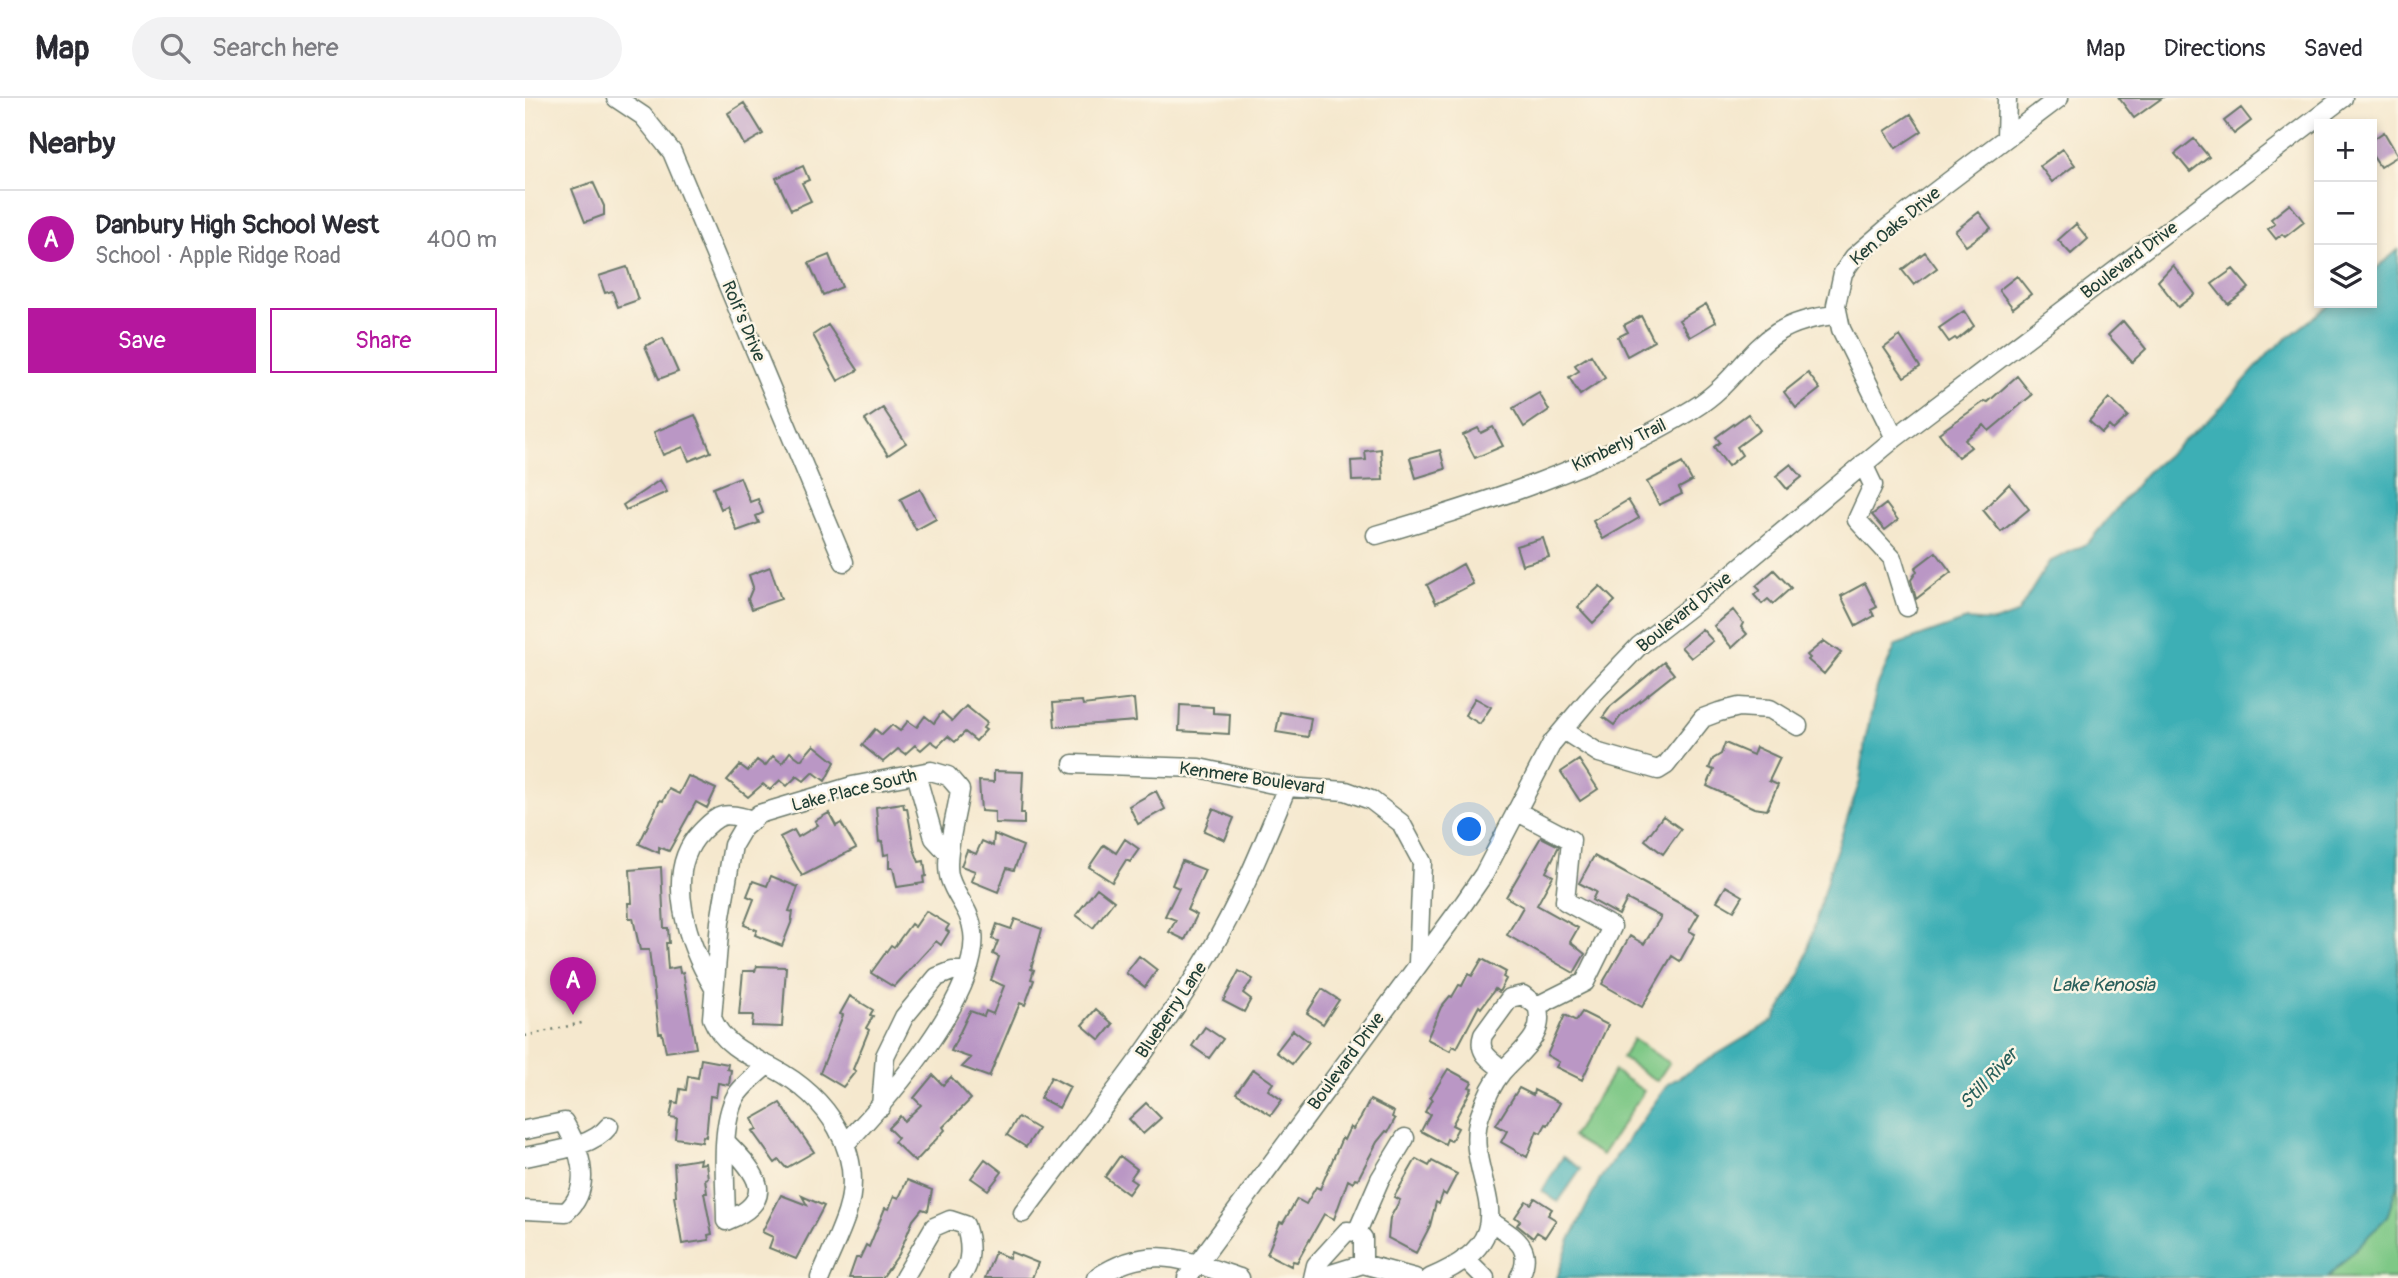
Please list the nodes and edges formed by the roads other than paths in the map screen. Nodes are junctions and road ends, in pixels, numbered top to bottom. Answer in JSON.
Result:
{"nodes":[{"id":1,"x":616,"y":98,"type":"edge"},
{"id":2,"x":2007,"y":98,"type":"edge"},
{"id":3,"x":2059,"y":98,"type":"edge"},
{"id":4,"x":2343,"y":98,"type":"edge"},
{"id":5,"x":2006,"y":137,"type":"junction"},
{"id":6,"x":1837,"y":315,"type":"junction"},
{"id":7,"x":1895,"y":438,"type":"junction"},
{"id":8,"x":1863,"y":464,"type":"junction"},
{"id":9,"x":1376,"y":535,"type":"dead end"},
{"id":10,"x":844,"y":562,"type":"dead end"},
{"id":11,"x":1907,"y":607,"type":"dead end"},
{"id":12,"x":1798,"y":726,"type":"dead end"},
{"id":13,"x":1563,"y":730,"type":"junction"},
{"id":14,"x":1073,"y":764,"type":"dead end"},
{"id":15,"x":916,"y":774,"type":"junction"},
{"id":16,"x":1287,"y":787,"type":"junction"},
{"id":17,"x":1516,"y":811,"type":"junction"},
{"id":18,"x":753,"y":820,"type":"junction"},
{"id":19,"x":948,"y":853,"type":"junction"},
{"id":20,"x":1418,"y":963,"type":"junction"},
{"id":21,"x":967,"y":971,"type":"junction"},
{"id":22,"x":714,"y":988,"type":"junction"},
{"id":23,"x":1537,"y":1006,"type":"junction"},
{"id":24,"x":767,"y":1065,"type":"junction"},
{"id":25,"x":1503,"y":1070,"type":"junction"},
{"id":26,"x":881,"y":1107,"type":"junction"},
{"id":27,"x":609,"y":1126,"type":"dead end"},
{"id":28,"x":525,"y":1130,"type":"edge"},
{"id":29,"x":1405,"y":1138,"type":"dead end"},
{"id":30,"x":847,"y":1142,"type":"junction"},
{"id":31,"x":727,"y":1143,"type":"dead end"},
{"id":32,"x":577,"y":1145,"type":"junction"},
{"id":33,"x":525,"y":1157,"type":"edge"},
{"id":34,"x":525,"y":1210,"type":"edge"},
{"id":35,"x":1023,"y":1213,"type":"dead end"},
{"id":36,"x":1489,"y":1220,"type":"junction"},
{"id":37,"x":1357,"y":1232,"type":"junction"},
{"id":38,"x":1465,"y":1258,"type":"junction"},
{"id":39,"x":1199,"y":1262,"type":"junction"},
{"id":40,"x":1363,"y":1264,"type":"junction"},
{"id":41,"x":820,"y":1278,"type":"edge"},
{"id":42,"x":904,"y":1278,"type":"edge"},
{"id":43,"x":959,"y":1278,"type":"edge"},
{"id":44,"x":1096,"y":1278,"type":"edge"},
{"id":45,"x":1187,"y":1278,"type":"edge"},
{"id":46,"x":1240,"y":1278,"type":"edge"},
{"id":47,"x":1313,"y":1278,"type":"edge"},
{"id":48,"x":1318,"y":1278,"type":"edge"},
{"id":49,"x":1415,"y":1278,"type":"edge"},
{"id":50,"x":1430,"y":1278,"type":"edge"},
{"id":51,"x":1485,"y":1278,"type":"edge"},
{"id":52,"x":1519,"y":1278,"type":"edge"}],
"edges":[{"from":1,"to":10,"type":"street","name":"Rolf's Drive"},
{"from":2,"to":5,"type":"street"},
{"from":3,"to":5,"type":"street","name":"Ken Oaks Drive"},
{"from":4,"to":7,"type":"street","name":"Boulevard Drive"},
{"from":5,"to":6,"type":"street","name":"Ken Oaks Drive"},
{"from":6,"to":7,"type":"street"},
{"from":6,"to":9,"type":"street","name":"Kimberly Trail"},
{"from":7,"to":8,"type":"street","name":"Boulevard Drive"},
{"from":8,"to":11,"type":"street"},
{"from":8,"to":13,"type":"street","name":"Boulevard Drive"},
{"from":12,"to":13,"type":"street"},
{"from":13,"to":17,"type":"street","name":"Boulevard Drive"},
{"from":14,"to":16,"type":"street","name":"Kenmere Boulevard"},
{"from":15,"to":18,"type":"street","name":"Lake Place South"},
{"from":15,"to":19,"type":"street"},
{"from":15,"to":19,"type":"street","name":"Lake Place South"},
{"from":16,"to":20,"type":"street","name":"Kenmere Boulevard"},
{"from":16,"to":35,"type":"street","name":"Blueberry Lane"},
{"from":17,"to":20,"type":"street","name":"Boulevard Drive"},
{"from":17,"to":23,"type":"street"},
{"from":18,"to":22,"type":"street","name":"Lake Place South"},
{"from":18,"to":22,"type":"street"},
{"from":19,"to":21,"type":"street","name":"Lake Place South"},
{"from":20,"to":39,"type":"street","name":"Boulevard Drive"},
{"from":21,"to":26,"type":"street","name":"Lake Place South"},
{"from":21,"to":26,"type":"street"},
{"from":22,"to":24,"type":"street","name":"Lake Place South"},
{"from":23,"to":25,"type":"street"},
{"from":23,"to":25,"type":"street"},
{"from":24,"to":30,"type":"street","name":"Lake Place South"},
{"from":24,"to":31,"type":"street"},
{"from":25,"to":36,"type":"street"},
{"from":26,"to":30,"type":"street","name":"Lake Place South"},
{"from":27,"to":32,"type":"street"},
{"from":28,"to":32,"type":"street"},
{"from":29,"to":37,"type":"street"},
{"from":30,"to":41,"type":"street","name":"Lake Place South"},
{"from":32,"to":33,"type":"street"},
{"from":32,"to":34,"type":"street"},
{"from":36,"to":38,"type":"street"},
{"from":36,"to":52,"type":"street"},
{"from":37,"to":40,"type":"street"},
{"from":37,"to":47,"type":"street"},
{"from":38,"to":50,"type":"street"},
{"from":38,"to":51,"type":"street"},
{"from":39,"to":44,"type":"street"},
{"from":39,"to":45,"type":"street","name":"Boulevard Drive"},
{"from":39,"to":46,"type":"street"},
{"from":40,"to":48,"type":"street"},
{"from":40,"to":49,"type":"street"},
{"from":42,"to":43,"type":"street"}]}
